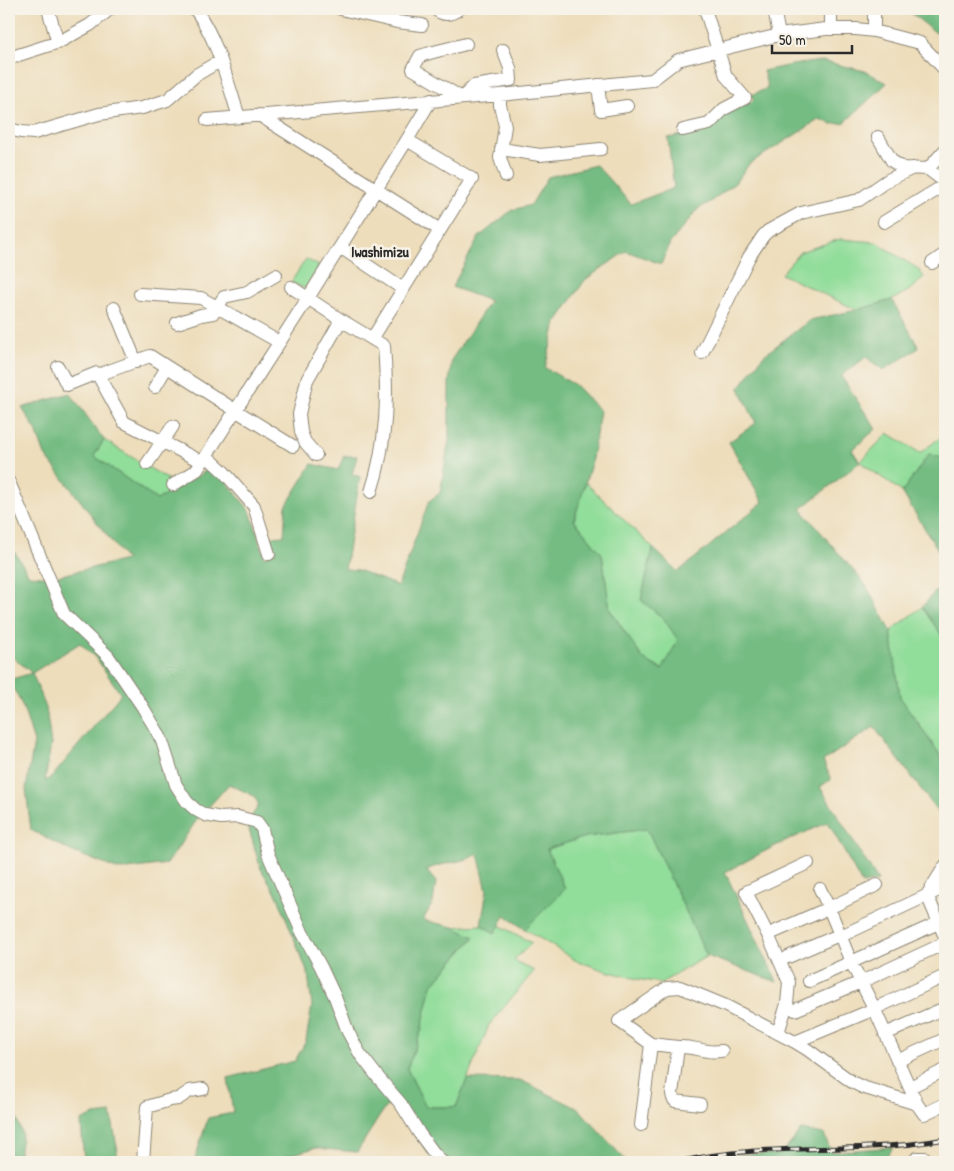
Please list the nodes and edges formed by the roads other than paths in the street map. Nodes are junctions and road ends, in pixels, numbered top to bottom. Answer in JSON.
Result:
{"nodes":[{"id":1,"x":48,"y":9,"type":"edge"},
{"id":2,"x":110,"y":9,"type":"edge"},
{"id":3,"x":341,"y":9,"type":"edge"},
{"id":4,"x":435,"y":9,"type":"edge"},
{"id":5,"x":459,"y":9,"type":"edge"},
{"id":6,"x":705,"y":9,"type":"edge"},
{"id":7,"x":774,"y":9,"type":"edge"},
{"id":8,"x":831,"y":9,"type":"edge"},
{"id":9,"x":874,"y":9,"type":"edge"},
{"id":10,"x":199,"y":11,"type":"edge"},
{"id":11,"x":422,"y":25,"type":"dead end"},
{"id":12,"x":830,"y":29,"type":"junction"},
{"id":13,"x":874,"y":31,"type":"junction"},
{"id":14,"x":779,"y":35,"type":"junction"},
{"id":15,"x":58,"y":43,"type":"junction"},
{"id":16,"x":466,"y":44,"type":"dead end"},
{"id":17,"x":718,"y":49,"type":"junction"},
{"id":18,"x":503,"y":50,"type":"dead end"},
{"id":19,"x":9,"y":58,"type":"edge"},
{"id":20,"x":221,"y":63,"type":"junction"},
{"id":21,"x":945,"y":70,"type":"edge"},
{"id":22,"x":598,"y":85,"type":"junction"},
{"id":23,"x":500,"y":95,"type":"junction"},
{"id":24,"x":462,"y":98,"type":"junction"},
{"id":25,"x":431,"y":100,"type":"junction"},
{"id":26,"x":627,"y":106,"type":"dead end"},
{"id":27,"x":259,"y":115,"type":"junction"},
{"id":28,"x":239,"y":117,"type":"junction"},
{"id":29,"x":207,"y":120,"type":"dead end"},
{"id":30,"x":9,"y":129,"type":"edge"},
{"id":31,"x":684,"y":130,"type":"dead end"},
{"id":32,"x":878,"y":137,"type":"dead end"},
{"id":33,"x":408,"y":140,"type":"junction"},
{"id":34,"x":501,"y":149,"type":"junction"},
{"id":35,"x":601,"y":149,"type":"dead end"},
{"id":36,"x":945,"y":150,"type":"edge"},
{"id":37,"x":912,"y":168,"type":"junction"},
{"id":38,"x":928,"y":169,"type":"junction"},
{"id":39,"x":506,"y":176,"type":"dead end"},
{"id":40,"x":945,"y":183,"type":"edge"},
{"id":41,"x":376,"y":190,"type":"junction"},
{"id":42,"x":884,"y":222,"type":"dead end"},
{"id":43,"x":440,"y":230,"type":"junction"},
{"id":44,"x":340,"y":247,"type":"junction"},
{"id":45,"x":945,"y":254,"type":"edge"},
{"id":46,"x":932,"y":263,"type":"dead end"},
{"id":47,"x":276,"y":275,"type":"dead end"},
{"id":48,"x":291,"y":287,"type":"dead end"},
{"id":49,"x":403,"y":289,"type":"junction"},
{"id":50,"x":140,"y":294,"type":"dead end"},
{"id":51,"x":308,"y":298,"type":"junction"},
{"id":52,"x":217,"y":307,"type":"junction"},
{"id":53,"x":114,"y":308,"type":"dead end"},
{"id":54,"x":341,"y":320,"type":"junction"},
{"id":55,"x":177,"y":322,"type":"dead end"},
{"id":56,"x":372,"y":339,"type":"junction"},
{"id":57,"x":278,"y":342,"type":"junction"},
{"id":58,"x":702,"y":353,"type":"dead end"},
{"id":59,"x":136,"y":362,"type":"junction"},
{"id":60,"x":58,"y":367,"type":"dead end"},
{"id":61,"x":167,"y":367,"type":"junction"},
{"id":62,"x":98,"y":375,"type":"junction"},
{"id":63,"x":155,"y":387,"type":"dead end"},
{"id":64,"x":235,"y":410,"type":"junction"},
{"id":65,"x":173,"y":426,"type":"dead end"},
{"id":66,"x":162,"y":442,"type":"junction"},
{"id":67,"x":294,"y":446,"type":"dead end"},
{"id":68,"x":316,"y":455,"type":"dead end"},
{"id":69,"x":204,"y":459,"type":"junction"},
{"id":70,"x":147,"y":464,"type":"dead end"},
{"id":71,"x":9,"y":482,"type":"edge"},
{"id":72,"x":173,"y":485,"type":"dead end"},
{"id":73,"x":371,"y":492,"type":"dead end"},
{"id":74,"x":269,"y":554,"type":"dead end"},
{"id":75,"x":808,"y":864,"type":"dead end"},
{"id":76,"x":945,"y":866,"type":"edge"},
{"id":77,"x":877,"y":886,"type":"dead end"},
{"id":78,"x":945,"y":887,"type":"edge"},
{"id":79,"x":820,"y":889,"type":"dead end"},
{"id":80,"x":927,"y":896,"type":"junction"},
{"id":81,"x":829,"y":908,"type":"junction"},
{"id":82,"x":942,"y":921,"type":"edge"},
{"id":83,"x":774,"y":932,"type":"dead end"},
{"id":84,"x":840,"y":935,"type":"junction"},
{"id":85,"x":945,"y":937,"type":"edge"},
{"id":86,"x":945,"y":943,"type":"edge"},
{"id":87,"x":788,"y":957,"type":"dead end"},
{"id":88,"x":851,"y":962,"type":"junction"},
{"id":89,"x":945,"y":976,"type":"edge"},
{"id":90,"x":809,"y":981,"type":"dead end"},
{"id":91,"x":860,"y":982,"type":"junction"},
{"id":92,"x":874,"y":1008,"type":"junction"},
{"id":93,"x":945,"y":1008,"type":"edge"},
{"id":94,"x":795,"y":1010,"type":"dead end"},
{"id":95,"x":778,"y":1033,"type":"junction"},
{"id":96,"x":885,"y":1034,"type":"junction"},
{"id":97,"x":945,"y":1039,"type":"edge"},
{"id":98,"x":796,"y":1042,"type":"junction"},
{"id":99,"x":651,"y":1044,"type":"junction"},
{"id":100,"x":678,"y":1047,"type":"junction"},
{"id":101,"x":722,"y":1051,"type":"dead end"},
{"id":102,"x":897,"y":1061,"type":"junction"},
{"id":103,"x":945,"y":1070,"type":"edge"},
{"id":104,"x":910,"y":1087,"type":"junction"},
{"id":105,"x":203,"y":1089,"type":"dead end"},
{"id":106,"x":700,"y":1104,"type":"dead end"},
{"id":107,"x":917,"y":1104,"type":"junction"},
{"id":108,"x":945,"y":1104,"type":"edge"},
{"id":109,"x":642,"y":1125,"type":"dead end"},
{"id":110,"x":143,"y":1162,"type":"edge"},
{"id":111,"x":442,"y":1162,"type":"edge"},
{"id":112,"x":913,"y":1162,"type":"edge"},
{"id":113,"x":928,"y":1162,"type":"edge"}],
"edges":[{"from":1,"to":15,"type":"street"},
{"from":2,"to":15,"type":"street"},
{"from":3,"to":11,"type":"street"},
{"from":4,"to":5,"type":"street"},
{"from":6,"to":17,"type":"street"},
{"from":7,"to":14,"type":"street"},
{"from":8,"to":12,"type":"street"},
{"from":9,"to":13,"type":"street"},
{"from":10,"to":20,"type":"street"},
{"from":12,"to":13,"type":"street"},
{"from":12,"to":14,"type":"street"},
{"from":13,"to":21,"type":"street"},
{"from":14,"to":17,"type":"street"},
{"from":15,"to":19,"type":"street"},
{"from":16,"to":24,"type":"street"},
{"from":17,"to":22,"type":"street"},
{"from":17,"to":31,"type":"street"},
{"from":18,"to":24,"type":"street"},
{"from":20,"to":28,"type":"street"},
{"from":20,"to":30,"type":"street"},
{"from":22,"to":23,"type":"street"},
{"from":22,"to":26,"type":"street"},
{"from":23,"to":24,"type":"street"},
{"from":23,"to":34,"type":"street"},
{"from":24,"to":25,"type":"street"},
{"from":25,"to":27,"type":"street"},
{"from":25,"to":33,"type":"street"},
{"from":27,"to":28,"type":"street"},
{"from":27,"to":41,"type":"street"},
{"from":28,"to":29,"type":"street"},
{"from":32,"to":37,"type":"street"},
{"from":33,"to":41,"type":"street"},
{"from":33,"to":43,"type":"street"},
{"from":34,"to":35,"type":"street"},
{"from":34,"to":39,"type":"street"},
{"from":36,"to":38,"type":"street"},
{"from":37,"to":38,"type":"street"},
{"from":37,"to":58,"type":"street"},
{"from":38,"to":40,"type":"street"},
{"from":40,"to":42,"type":"street"},
{"from":41,"to":43,"type":"street"},
{"from":41,"to":44,"type":"street"},
{"from":43,"to":49,"type":"street"},
{"from":44,"to":49,"type":"street"},
{"from":44,"to":51,"type":"street"},
{"from":45,"to":46,"type":"street"},
{"from":47,"to":52,"type":"street"},
{"from":48,"to":51,"type":"street"},
{"from":49,"to":56,"type":"street"},
{"from":50,"to":52,"type":"street"},
{"from":51,"to":54,"type":"street"},
{"from":51,"to":57,"type":"street"},
{"from":52,"to":55,"type":"street"},
{"from":52,"to":57,"type":"street"},
{"from":53,"to":59,"type":"street"},
{"from":54,"to":56,"type":"street"},
{"from":54,"to":68,"type":"street"},
{"from":56,"to":73,"type":"street"},
{"from":57,"to":64,"type":"street"},
{"from":59,"to":61,"type":"street"},
{"from":59,"to":62,"type":"street"},
{"from":60,"to":62,"type":"street"},
{"from":61,"to":63,"type":"street"},
{"from":61,"to":64,"type":"street"},
{"from":62,"to":66,"type":"street"},
{"from":64,"to":67,"type":"street"},
{"from":64,"to":69,"type":"street"},
{"from":65,"to":66,"type":"street"},
{"from":66,"to":69,"type":"street"},
{"from":66,"to":70,"type":"street"},
{"from":69,"to":72,"type":"street"},
{"from":69,"to":74,"type":"street"},
{"from":71,"to":111,"type":"street"},
{"from":75,"to":95,"type":"street"},
{"from":76,"to":80,"type":"street"},
{"from":77,"to":81,"type":"street"},
{"from":78,"to":80,"type":"street"},
{"from":79,"to":81,"type":"street"},
{"from":80,"to":82,"type":"street"},
{"from":80,"to":84,"type":"street"},
{"from":81,"to":83,"type":"street"},
{"from":81,"to":84,"type":"street"},
{"from":82,"to":85,"type":"street"},
{"from":82,"to":88,"type":"street"},
{"from":84,"to":87,"type":"street"},
{"from":84,"to":88,"type":"street"},
{"from":86,"to":91,"type":"street"},
{"from":88,"to":90,"type":"street"},
{"from":88,"to":91,"type":"street"},
{"from":89,"to":92,"type":"street"},
{"from":91,"to":92,"type":"street"},
{"from":91,"to":94,"type":"street"},
{"from":92,"to":96,"type":"street"},
{"from":92,"to":98,"type":"street"},
{"from":93,"to":96,"type":"street"},
{"from":95,"to":98,"type":"street"},
{"from":95,"to":99,"type":"street"},
{"from":96,"to":102,"type":"street"},
{"from":97,"to":102,"type":"street"},
{"from":98,"to":107,"type":"street"},
{"from":99,"to":100,"type":"street"},
{"from":99,"to":109,"type":"street"},
{"from":100,"to":101,"type":"street"},
{"from":100,"to":106,"type":"street"},
{"from":102,"to":104,"type":"street"},
{"from":103,"to":104,"type":"street"},
{"from":104,"to":107,"type":"street"},
{"from":105,"to":110,"type":"street"},
{"from":107,"to":108,"type":"street"},
{"from":112,"to":113,"type":"street"}]}
